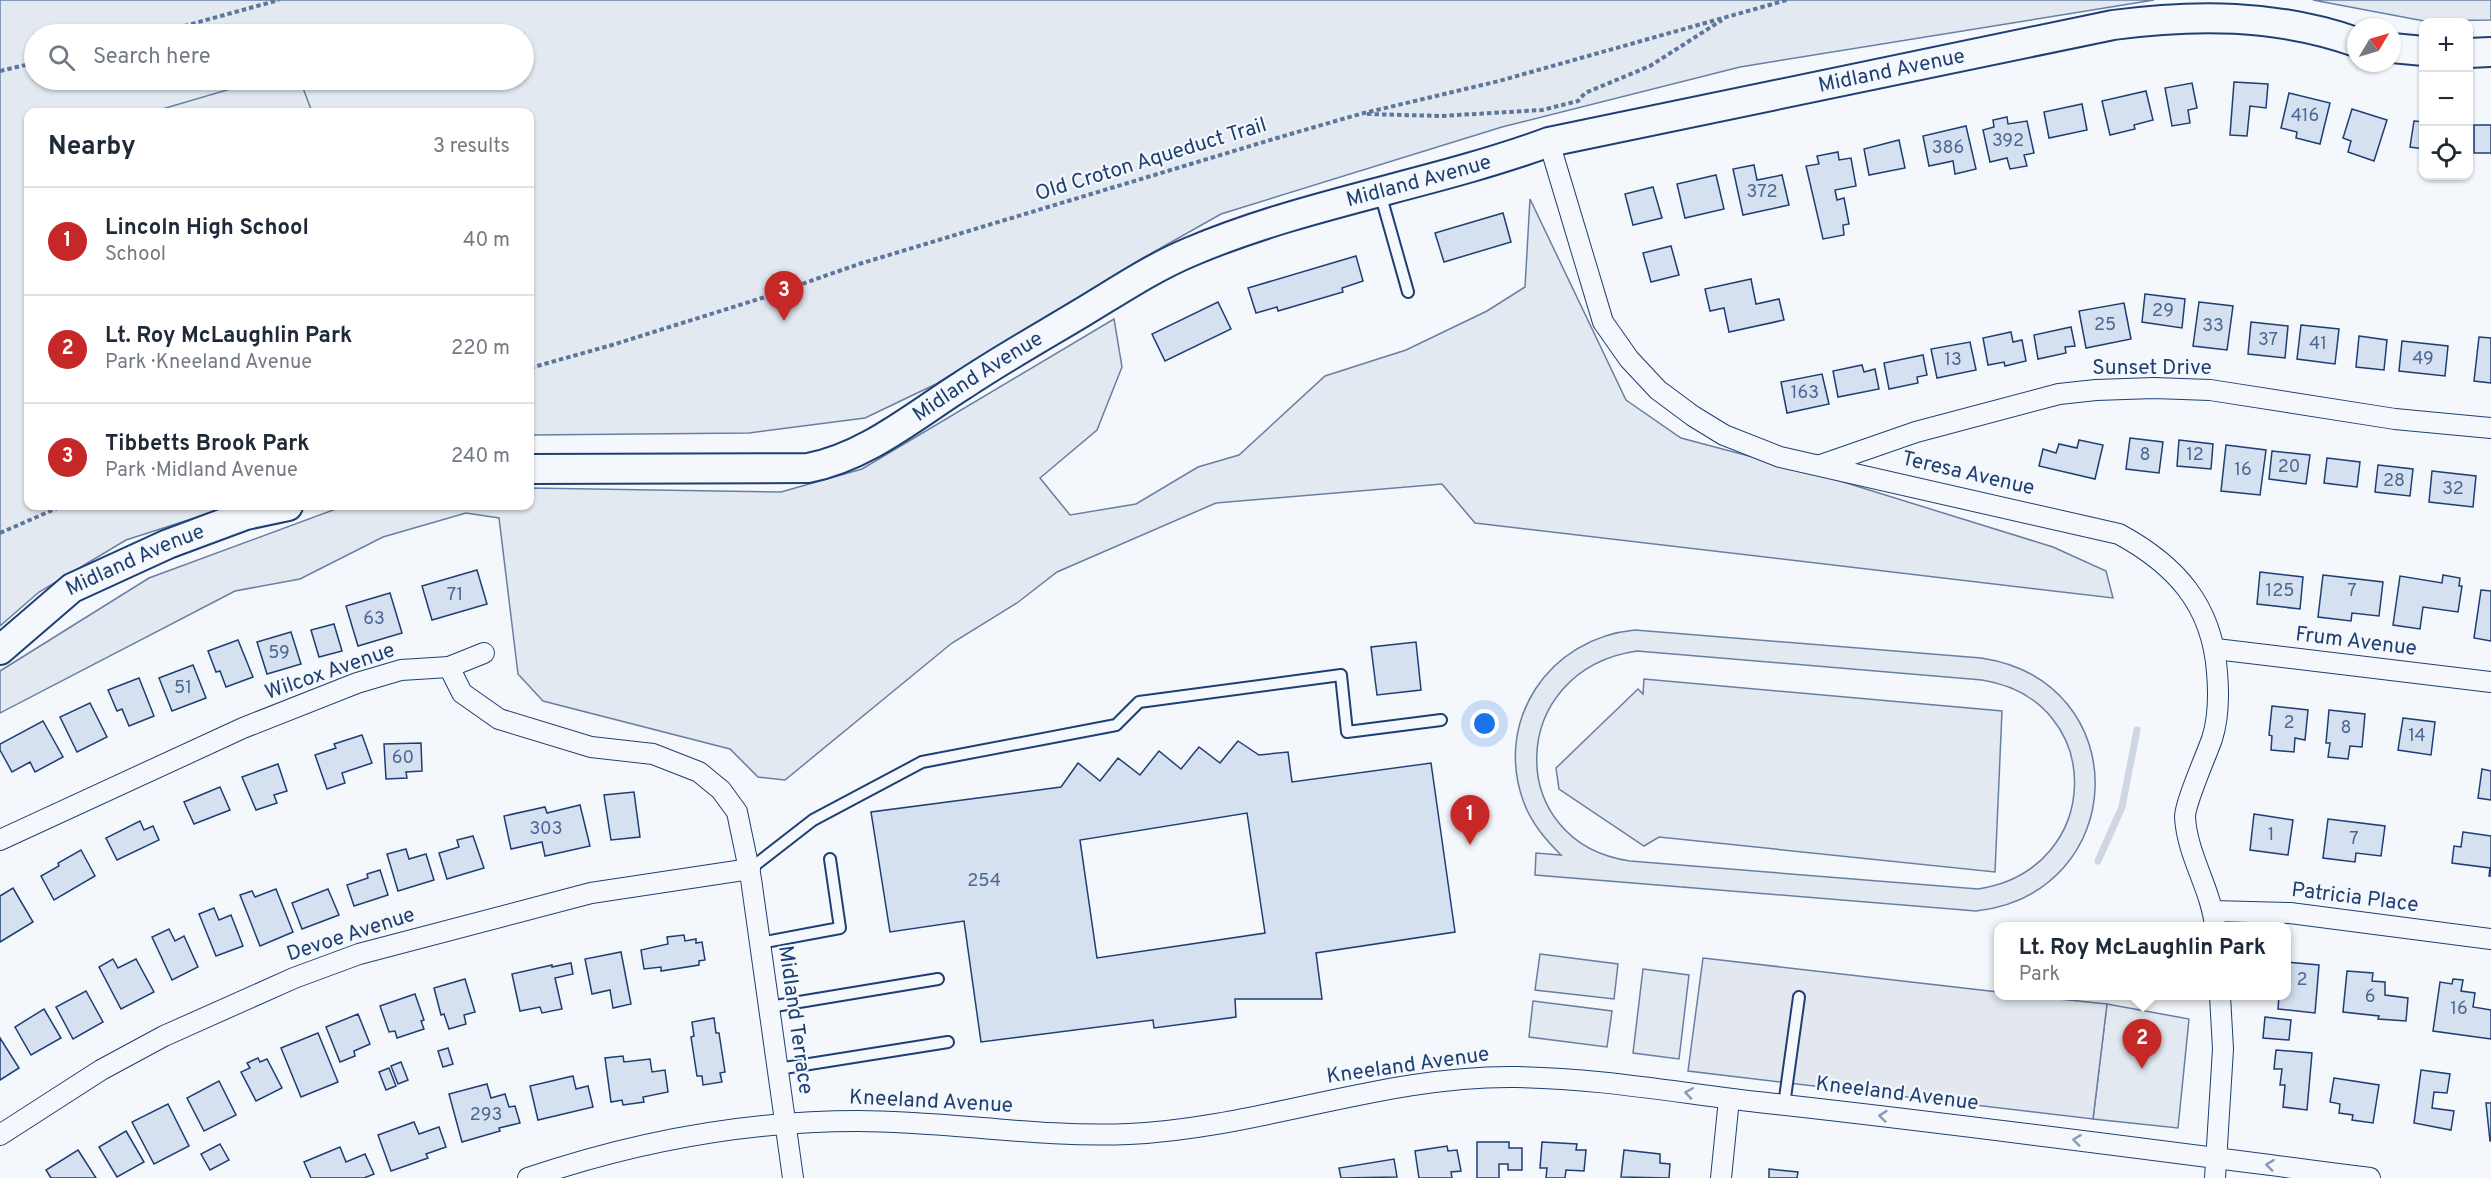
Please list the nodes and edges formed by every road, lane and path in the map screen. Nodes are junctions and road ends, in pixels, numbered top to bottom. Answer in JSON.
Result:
{"nodes":[{"id":1,"x":279,"y":0,"type":"edge"},
{"id":2,"x":1787,"y":0,"type":"edge"},
{"id":3,"x":1728,"y":16,"type":"junction"},
{"id":4,"x":191,"y":24,"type":"edge"},
{"id":5,"x":2347,"y":39,"type":"edge"},
{"id":6,"x":2401,"y":49,"type":"edge"},
{"id":7,"x":2419,"y":51,"type":"edge"},
{"id":8,"x":2491,"y":52,"type":"edge"},
{"id":9,"x":2473,"y":53,"type":"edge"},
{"id":10,"x":24,"y":65,"type":"edge"},
{"id":11,"x":0,"y":71,"type":"edge"},
{"id":12,"x":1360,"y":114,"type":"junction"},
{"id":13,"x":1549,"y":142,"type":"junction"},
{"id":14,"x":1380,"y":193,"type":"junction"},
{"id":15,"x":1408,"y":292,"type":"dead end"},
{"id":16,"x":534,"y":367,"type":"edge"},
{"id":17,"x":2491,"y":428,"type":"edge"},
{"id":18,"x":1821,"y":465,"type":"junction"},
{"id":19,"x":534,"y":469,"type":"edge"},
{"id":20,"x":53,"y":510,"type":"edge"},
{"id":21,"x":269,"y":510,"type":"edge"},
{"id":22,"x":0,"y":533,"type":"edge"},
{"id":23,"x":2216,"y":649,"type":"junction"},
{"id":24,"x":0,"y":650,"type":"edge"},
{"id":25,"x":484,"y":653,"type":"dead end"},
{"id":26,"x":449,"y":667,"type":"junction"},
{"id":27,"x":2491,"y":682,"type":"edge"},
{"id":28,"x":1441,"y":720,"type":"dead end"},
{"id":29,"x":0,"y":840,"type":"edge"},
{"id":30,"x":830,"y":859,"type":"dead end"},
{"id":31,"x":750,"y":869,"type":"junction"},
{"id":32,"x":2214,"y":919,"type":"edge"},
{"id":33,"x":2491,"y":939,"type":"edge"},
{"id":34,"x":760,"y":943,"type":"junction"},
{"id":35,"x":938,"y":979,"type":"dead end"},
{"id":36,"x":1799,"y":997,"type":"dead end"},
{"id":37,"x":2220,"y":1000,"type":"edge"},
{"id":38,"x":769,"y":1007,"type":"junction"},
{"id":39,"x":948,"y":1042,"type":"dead end"},
{"id":40,"x":778,"y":1069,"type":"junction"},
{"id":41,"x":1729,"y":1099,"type":"junction"},
{"id":42,"x":1784,"y":1105,"type":"junction"},
{"id":43,"x":785,"y":1124,"type":"junction"},
{"id":44,"x":0,"y":1135,"type":"edge"},
{"id":45,"x":2216,"y":1158,"type":"junction"},
{"id":46,"x":528,"y":1178,"type":"edge"},
{"id":47,"x":793,"y":1178,"type":"edge"},
{"id":48,"x":1721,"y":1178,"type":"edge"},
{"id":49,"x":2215,"y":1178,"type":"edge"},
{"id":50,"x":2370,"y":1178,"type":"edge"}],
"edges":[{"from":1,"to":4,"type":"path"},
{"from":2,"to":3,"type":"path","name":"Old Croton Aqueduct Trail"},
{"from":3,"to":12,"type":"path","name":"Old Croton Aqueduct Trail"},
{"from":3,"to":12,"type":"path"},
{"from":5,"to":13,"type":"street","name":"Midland Avenue"},
{"from":6,"to":7,"type":"street"},
{"from":8,"to":9,"type":"street"},
{"from":10,"to":11,"type":"path"},
{"from":12,"to":16,"type":"path","name":"Old Croton Aqueduct Trail"},
{"from":13,"to":14,"type":"street","name":"Midland Avenue"},
{"from":13,"to":18,"type":"street","name":"Teresa Avenue"},
{"from":14,"to":15,"type":"lane"},
{"from":14,"to":19,"type":"street","name":"Midland Avenue"},
{"from":17,"to":18,"type":"street","name":"Sunset Drive"},
{"from":18,"to":23,"type":"street","name":"Teresa Avenue"},
{"from":20,"to":22,"type":"path"},
{"from":21,"to":24,"type":"street","name":"Midland Avenue"},
{"from":23,"to":27,"type":"street","name":"Frum Avenue"},
{"from":23,"to":32,"type":"street","name":"Teresa Avenue"},
{"from":25,"to":26,"type":"street","name":"Wilcox Avenue"},
{"from":26,"to":29,"type":"street","name":"Wilcox Avenue"},
{"from":26,"to":31,"type":"street"},
{"from":28,"to":31,"type":"lane"},
{"from":30,"to":34,"type":"lane"},
{"from":31,"to":34,"type":"street","name":"Midland Terrace"},
{"from":31,"to":44,"type":"street","name":"Devoe Avenue"},
{"from":32,"to":33,"type":"street","name":"Patricia Place"},
{"from":34,"to":38,"type":"street","name":"Midland Terrace"},
{"from":35,"to":38,"type":"lane"},
{"from":36,"to":42,"type":"lane"},
{"from":37,"to":45,"type":"street"},
{"from":38,"to":40,"type":"street","name":"Midland Terrace"},
{"from":39,"to":40,"type":"lane"},
{"from":40,"to":43,"type":"street","name":"Midland Terrace"},
{"from":41,"to":42,"type":"street","name":"Kneeland Avenue"},
{"from":41,"to":43,"type":"street","name":"Kneeland Avenue","one_way":true},
{"from":41,"to":48,"type":"street"},
{"from":45,"to":42,"type":"street","name":"Kneeland Avenue","one_way":true},
{"from":43,"to":46,"type":"street","name":"Kneeland Avenue"},
{"from":43,"to":47,"type":"street","name":"Midland Terrace"},
{"from":45,"to":49,"type":"street"},
{"from":50,"to":45,"type":"street","name":"Kneeland Avenue","one_way":true}]}
